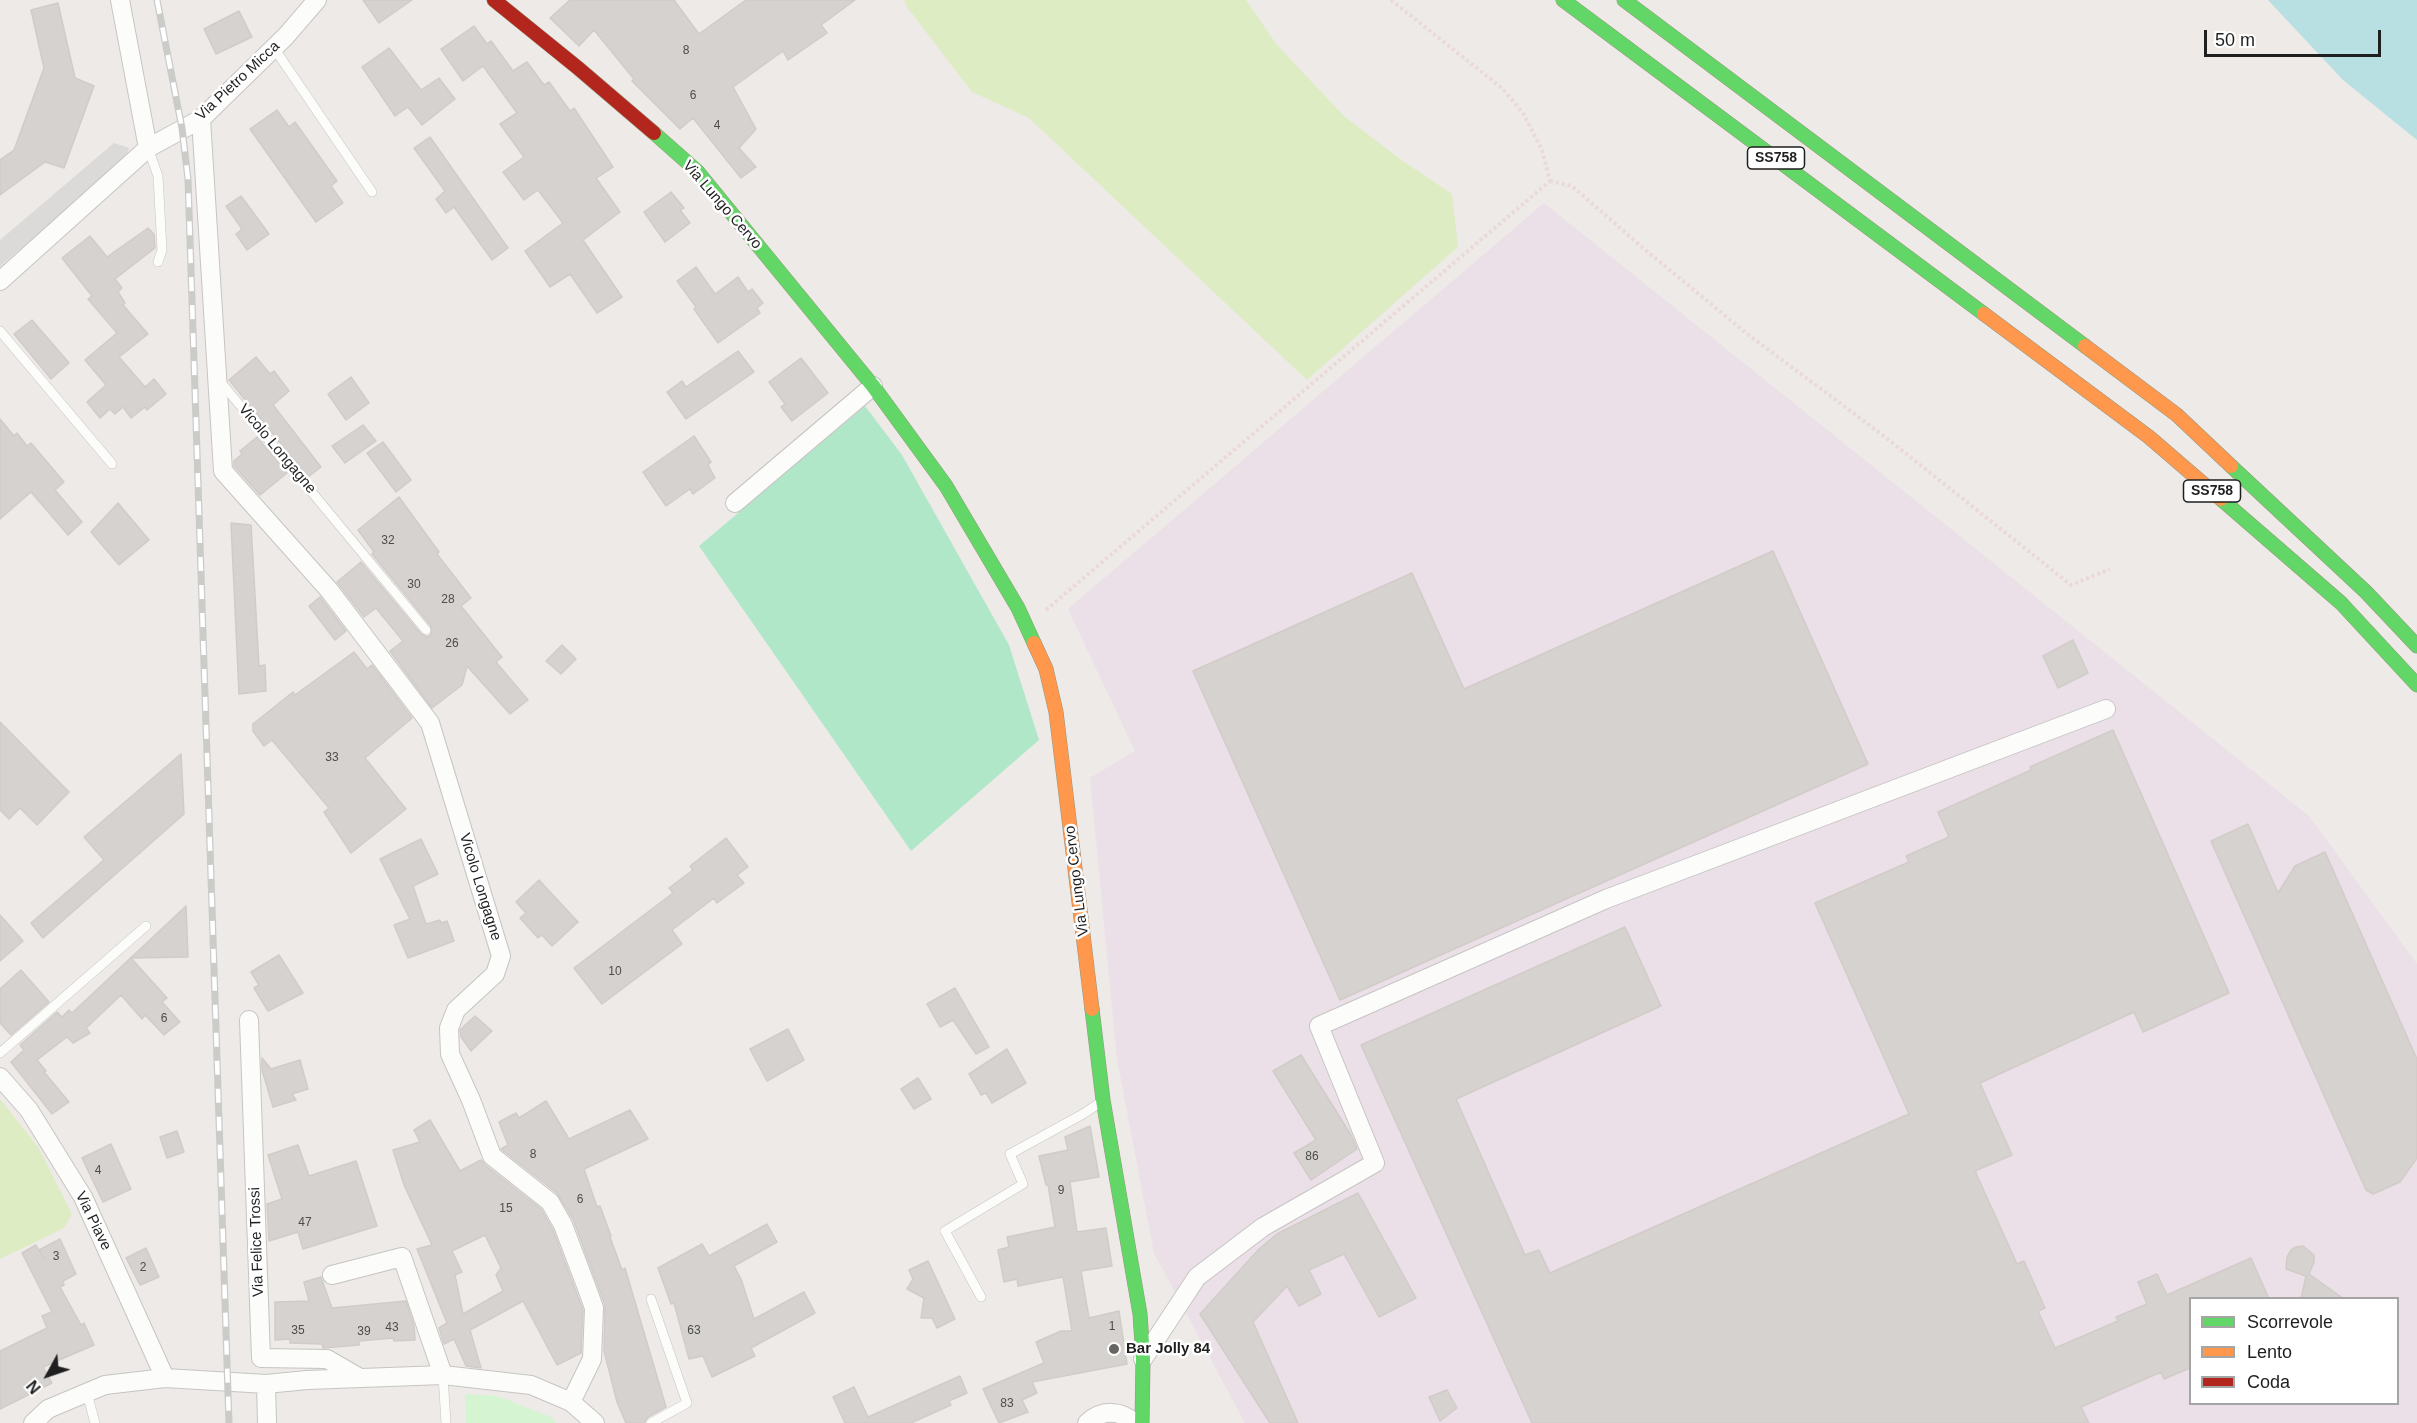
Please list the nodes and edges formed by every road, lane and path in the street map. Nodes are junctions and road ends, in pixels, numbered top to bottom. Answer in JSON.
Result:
{"nodes":[{"id":1,"x":120,"y":0,"type":"edge"},
{"id":2,"x":317,"y":0,"type":"edge"},
{"id":3,"x":494,"y":0,"type":"edge"},
{"id":4,"x":1391,"y":0,"type":"edge"},
{"id":5,"x":1563,"y":0,"type":"edge"},
{"id":6,"x":1624,"y":0,"type":"edge"},
{"id":7,"x":274,"y":48,"type":"junction"},
{"id":8,"x":201,"y":120,"type":"junction"},
{"id":9,"x":148,"y":148,"type":"junction"},
{"id":10,"x":1550,"y":181,"type":"junction"},
{"id":11,"x":372,"y":192,"type":"dead end"},
{"id":12,"x":158,"y":262,"type":"dead end"},
{"id":13,"x":0,"y":281,"type":"edge"},
{"id":14,"x":0,"y":331,"type":"edge"},
{"id":15,"x":219,"y":379,"type":"junction"},
{"id":16,"x":873,"y":386,"type":"junction"},
{"id":17,"x":112,"y":464,"type":"dead end"},
{"id":18,"x":735,"y":503,"type":"dead end"},
{"id":19,"x":2110,"y":569,"type":"dead end"},
{"id":20,"x":1028,"y":626,"type":"junction"},
{"id":21,"x":426,"y":630,"type":"dead end"},
{"id":22,"x":2417,"y":646,"type":"edge"},
{"id":23,"x":2417,"y":685,"type":"edge"},
{"id":24,"x":2106,"y":710,"type":"dead end"},
{"id":25,"x":146,"y":926,"type":"dead end"},
{"id":26,"x":249,"y":1020,"type":"dead end"},
{"id":27,"x":0,"y":1053,"type":"edge"},
{"id":28,"x":0,"y":1077,"type":"edge"},
{"id":29,"x":1103,"y":1100,"type":"junction"},
{"id":30,"x":332,"y":1275,"type":"dead end"},
{"id":31,"x":981,"y":1298,"type":"dead end"},
{"id":32,"x":651,"y":1299,"type":"dead end"},
{"id":33,"x":1143,"y":1359,"type":"junction"},
{"id":34,"x":443,"y":1375,"type":"junction"},
{"id":35,"x":165,"y":1378,"type":"junction"},
{"id":36,"x":362,"y":1379,"type":"junction"},
{"id":37,"x":266,"y":1384,"type":"junction"},
{"id":38,"x":1143,"y":1391,"type":"junction"},
{"id":39,"x":87,"y":1393,"type":"junction"},
{"id":40,"x":571,"y":1402,"type":"junction"},
{"id":41,"x":1095,"y":1418,"type":"edge"},
{"id":42,"x":33,"y":1423,"type":"edge"},
{"id":43,"x":95,"y":1423,"type":"edge"},
{"id":44,"x":267,"y":1423,"type":"edge"},
{"id":45,"x":446,"y":1423,"type":"edge"},
{"id":46,"x":596,"y":1423,"type":"edge"},
{"id":47,"x":651,"y":1423,"type":"edge"},
{"id":48,"x":1135,"y":1423,"type":"edge"},
{"id":49,"x":1142,"y":1423,"type":"edge"}],
"edges":[{"from":1,"to":9,"type":"street"},
{"from":2,"to":7,"type":"street","name":"Via Pietro Micca"},
{"from":3,"to":16,"type":"main road","name":"Via Lungo Cervo"},
{"from":4,"to":10,"type":"path"},
{"from":5,"to":23,"type":"main road","number":"SS758"},
{"from":6,"to":22,"type":"main road","number":"SS758"},
{"from":7,"to":8,"type":"street","name":"Via Pietro Micca"},
{"from":7,"to":11,"type":"lane"},
{"from":8,"to":9,"type":"street","name":"Via Pietro Micca"},
{"from":8,"to":15,"type":"street","name":"Vicolo Longagne"},
{"from":9,"to":12,"type":"lane"},
{"from":9,"to":13,"type":"street","name":"Via Pietro Micca"},
{"from":10,"to":19,"type":"path"},
{"from":10,"to":20,"type":"path"},
{"from":14,"to":17,"type":"lane"},
{"from":15,"to":21,"type":"lane","name":"Vicolo Longagne"},
{"from":15,"to":40,"type":"street","name":"Vicolo Longagne"},
{"from":16,"to":18,"type":"street"},
{"from":16,"to":20,"type":"main road","name":"Via Lungo Cervo"},
{"from":20,"to":29,"type":"main road","name":"Via Lungo Cervo"},
{"from":24,"to":33,"type":"street"},
{"from":25,"to":27,"type":"lane"},
{"from":26,"to":36,"type":"street","name":"Via Felice Trossi"},
{"from":28,"to":35,"type":"street","name":"Via Piave"},
{"from":29,"to":31,"type":"lane"},
{"from":29,"to":33,"type":"main road","name":"Via Lungo Cervo"},
{"from":30,"to":34,"type":"street"},
{"from":32,"to":47,"type":"lane"},
{"from":33,"to":38,"type":"main road","name":"Via Lungo Cervo"},
{"from":34,"to":36,"type":"street"},
{"from":34,"to":40,"type":"street"},
{"from":34,"to":45,"type":"lane"},
{"from":35,"to":37,"type":"street"},
{"from":35,"to":39,"type":"street"},
{"from":36,"to":37,"type":"street"},
{"from":37,"to":44,"type":"street"},
{"from":38,"to":41,"type":"street"},
{"from":38,"to":49,"type":"main road","name":"Via Lungo Cervo"},
{"from":39,"to":42,"type":"street"},
{"from":39,"to":43,"type":"lane"},
{"from":40,"to":46,"type":"street"},
{"from":41,"to":48,"type":"street"}]}
